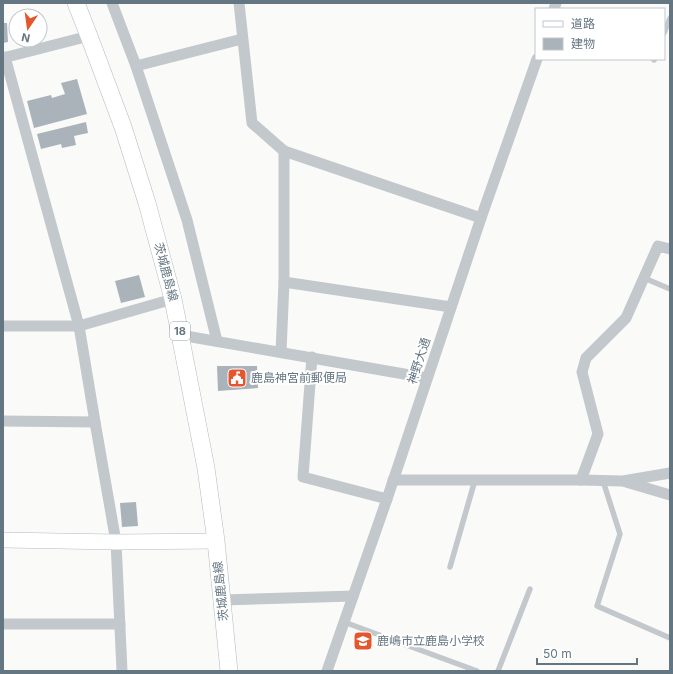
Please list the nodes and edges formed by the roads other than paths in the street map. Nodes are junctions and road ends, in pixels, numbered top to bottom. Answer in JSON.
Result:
{"nodes":[{"id":1,"x":76,"y":3,"type":"edge"},
{"id":2,"x":112,"y":3,"type":"edge"},
{"id":3,"x":239,"y":3,"type":"edge"},
{"id":4,"x":670,"y":18,"type":"edge"},
{"id":5,"x":665,"y":30,"type":"edge"},
{"id":6,"x":89,"y":36,"type":"junction"},
{"id":7,"x":242,"y":39,"type":"junction"},
{"id":8,"x":4,"y":58,"type":"edge"},
{"id":9,"x":537,"y":60,"type":"edge"},
{"id":10,"x":136,"y":66,"type":"junction"},
{"id":11,"x":284,"y":151,"type":"junction"},
{"id":12,"x":481,"y":218,"type":"junction"},
{"id":13,"x":670,"y":249,"type":"edge"},
{"id":14,"x":644,"y":278,"type":"junction"},
{"id":15,"x":284,"y":282,"type":"junction"},
{"id":16,"x":670,"y":289,"type":"edge"},
{"id":17,"x":173,"y":299,"type":"junction"},
{"id":18,"x":451,"y":307,"type":"junction"},
{"id":19,"x":3,"y":326,"type":"edge"},
{"id":20,"x":79,"y":326,"type":"junction"},
{"id":21,"x":180,"y":335,"type":"junction"},
{"id":22,"x":217,"y":341,"type":"junction"},
{"id":23,"x":281,"y":352,"type":"junction"},
{"id":24,"x":312,"y":357,"type":"junction"},
{"id":25,"x":428,"y":378,"type":"junction"},
{"id":26,"x":3,"y":421,"type":"edge"},
{"id":27,"x":95,"y":422,"type":"junction"},
{"id":28,"x":670,"y":473,"type":"edge"},
{"id":29,"x":393,"y":480,"type":"junction"},
{"id":30,"x":475,"y":480,"type":"junction"},
{"id":31,"x":581,"y":480,"type":"junction"},
{"id":32,"x":603,"y":481,"type":"junction"},
{"id":33,"x":623,"y":481,"type":"junction"},
{"id":34,"x":670,"y":495,"type":"edge"},
{"id":35,"x":387,"y":499,"type":"junction"},
{"id":36,"x":3,"y":540,"type":"edge"},
{"id":37,"x":216,"y":541,"type":"junction"},
{"id":38,"x":116,"y":542,"type":"junction"},
{"id":39,"x":450,"y":567,"type":"dead end"},
{"id":40,"x":530,"y":589,"type":"dead end"},
{"id":41,"x":353,"y":596,"type":"junction"},
{"id":42,"x":222,"y":600,"type":"junction"},
{"id":43,"x":344,"y":622,"type":"junction"},
{"id":44,"x":3,"y":624,"type":"edge"},
{"id":45,"x":120,"y":624,"type":"junction"},
{"id":46,"x":670,"y":638,"type":"edge"},
{"id":47,"x":122,"y":671,"type":"edge"},
{"id":48,"x":229,"y":671,"type":"edge"},
{"id":49,"x":327,"y":671,"type":"edge"},
{"id":50,"x":477,"y":671,"type":"edge"},
{"id":51,"x":498,"y":671,"type":"edge"}],
"edges":[{"from":1,"to":6,"type":"main road","name":"茨城鹿島線","number":"18"},
{"from":2,"to":10,"type":"street"},
{"from":3,"to":7,"type":"street"},
{"from":4,"to":5,"type":"lane"},
{"from":6,"to":8,"type":"street"},
{"from":6,"to":17,"type":"main road","name":"茨城鹿島線","number":"18"},
{"from":7,"to":10,"type":"street"},
{"from":7,"to":11,"type":"street"},
{"from":8,"to":20,"type":"street"},
{"from":9,"to":12,"type":"street","name":"神野大通"},
{"from":10,"to":22,"type":"street"},
{"from":11,"to":12,"type":"street"},
{"from":11,"to":15,"type":"street"},
{"from":12,"to":18,"type":"street","name":"神野大通"},
{"from":13,"to":14,"type":"street"},
{"from":14,"to":16,"type":"lane"},
{"from":14,"to":31,"type":"street"},
{"from":15,"to":18,"type":"street"},
{"from":15,"to":23,"type":"street"},
{"from":17,"to":20,"type":"street"},
{"from":17,"to":21,"type":"main road","name":"茨城鹿島線","number":"18"},
{"from":18,"to":25,"type":"street","name":"神野大通"},
{"from":19,"to":20,"type":"street"},
{"from":20,"to":27,"type":"street"},
{"from":21,"to":22,"type":"street"},
{"from":21,"to":37,"type":"main road","name":"茨城鹿島線","number":"18"},
{"from":22,"to":23,"type":"street"},
{"from":23,"to":24,"type":"street"},
{"from":24,"to":25,"type":"street"},
{"from":24,"to":35,"type":"street"},
{"from":25,"to":29,"type":"street","name":"神野大通"},
{"from":26,"to":27,"type":"street"},
{"from":27,"to":38,"type":"street"},
{"from":28,"to":33,"type":"street"},
{"from":29,"to":30,"type":"street"},
{"from":29,"to":35,"type":"street","name":"神野大通"},
{"from":30,"to":31,"type":"street"},
{"from":30,"to":39,"type":"lane"},
{"from":31,"to":32,"type":"street"},
{"from":32,"to":33,"type":"street"},
{"from":32,"to":46,"type":"lane"},
{"from":33,"to":34,"type":"street"},
{"from":35,"to":41,"type":"street","name":"神野大通"},
{"from":36,"to":38,"type":"street"},
{"from":37,"to":38,"type":"street"},
{"from":37,"to":42,"type":"main road","name":"茨城鹿島線","number":"18"},
{"from":38,"to":45,"type":"street"},
{"from":40,"to":51,"type":"lane"},
{"from":41,"to":42,"type":"street"},
{"from":41,"to":43,"type":"street","name":"神野大通"},
{"from":42,"to":48,"type":"main road","name":"茨城鹿島線","number":"18"},
{"from":43,"to":49,"type":"street","name":"神野大通"},
{"from":43,"to":50,"type":"lane"},
{"from":44,"to":45,"type":"street"},
{"from":45,"to":47,"type":"street"}]}
